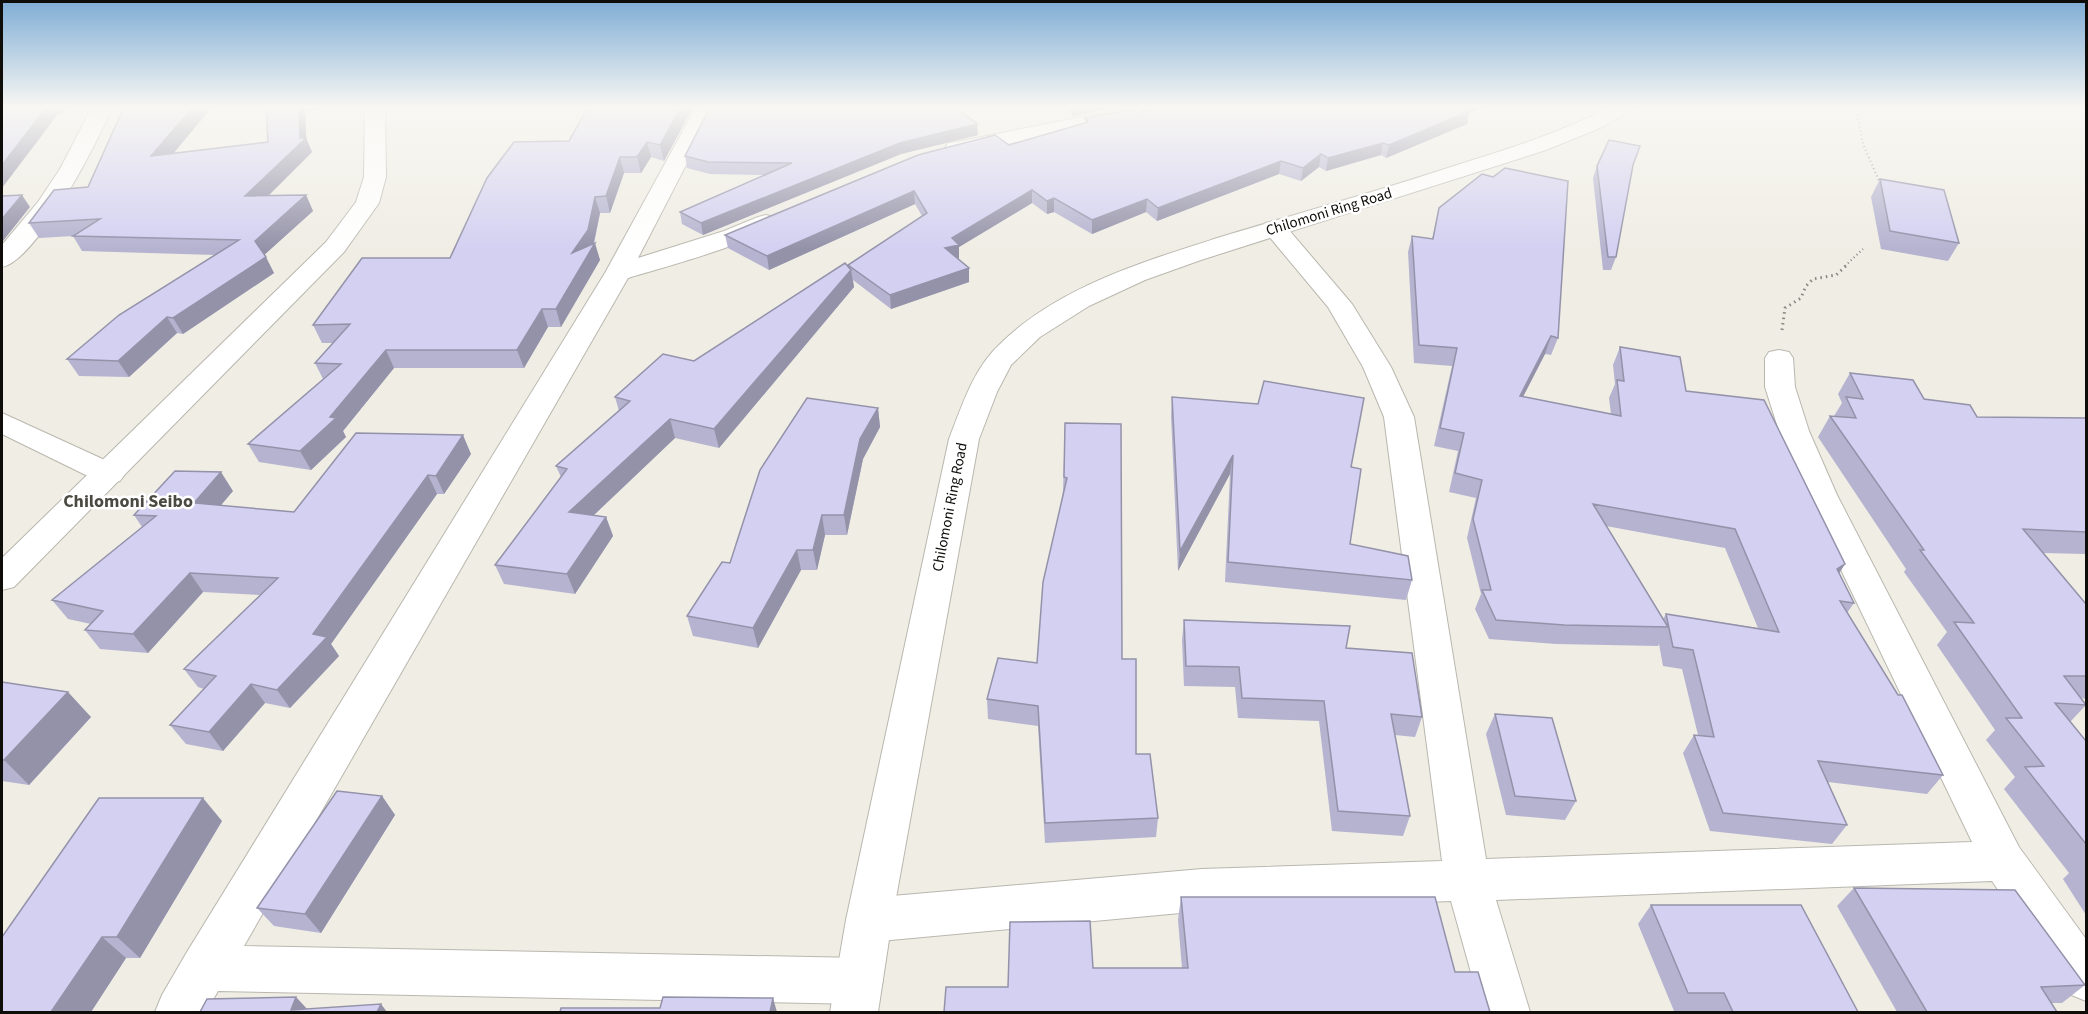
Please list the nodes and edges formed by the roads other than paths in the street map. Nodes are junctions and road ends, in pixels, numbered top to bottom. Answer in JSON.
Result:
{"nodes":[{"id":1,"x":79,"y":154,"type":"edge"},
{"id":2,"x":375,"y":154,"type":"edge"},
{"id":3,"x":681,"y":154,"type":"edge"},
{"id":4,"x":1510,"y":154,"type":"edge"},
{"id":5,"x":783,"y":215,"type":"edge"},
{"id":6,"x":1274,"y":228,"type":"junction"},
{"id":7,"x":2,"y":260,"type":"edge"},
{"id":8,"x":618,"y":273,"type":"junction"},
{"id":9,"x":1779,"y":358,"type":"road end"},
{"id":10,"x":2,"y":422,"type":"edge"},
{"id":11,"x":109,"y":474,"type":"junction"},
{"id":12,"x":2,"y":578,"type":"edge"},
{"id":13,"x":2003,"y":861,"type":"junction"},
{"id":14,"x":1467,"y":879,"type":"junction"},
{"id":15,"x":869,"y":920,"type":"junction"},
{"id":16,"x":204,"y":968,"type":"junction"},
{"id":17,"x":2086,"y":978,"type":"edge"},
{"id":18,"x":857,"y":997,"type":"edge"},
{"id":19,"x":179,"y":1012,"type":"edge"},
{"id":20,"x":1506,"y":1012,"type":"edge"}],
"edges":[{"from":1,"to":7,"type":"street"},
{"from":2,"to":11,"type":"street"},
{"from":3,"to":8,"type":"street"},
{"from":4,"to":6,"type":"street","name":"Chilomoni Ring Road"},
{"from":5,"to":8,"type":"street"},
{"from":6,"to":14,"type":"street"},
{"from":6,"to":15,"type":"street","name":"Chilomoni Ring Road"},
{"from":8,"to":16,"type":"street"},
{"from":9,"to":13,"type":"street"},
{"from":10,"to":11,"type":"street"},
{"from":11,"to":12,"type":"street"},
{"from":13,"to":14,"type":"street"},
{"from":13,"to":17,"type":"street"},
{"from":14,"to":15,"type":"street"},
{"from":14,"to":20,"type":"street"},
{"from":15,"to":18,"type":"street","name":"Chilomoni Ring Road"},
{"from":16,"to":18,"type":"street"},
{"from":16,"to":19,"type":"street"}]}
